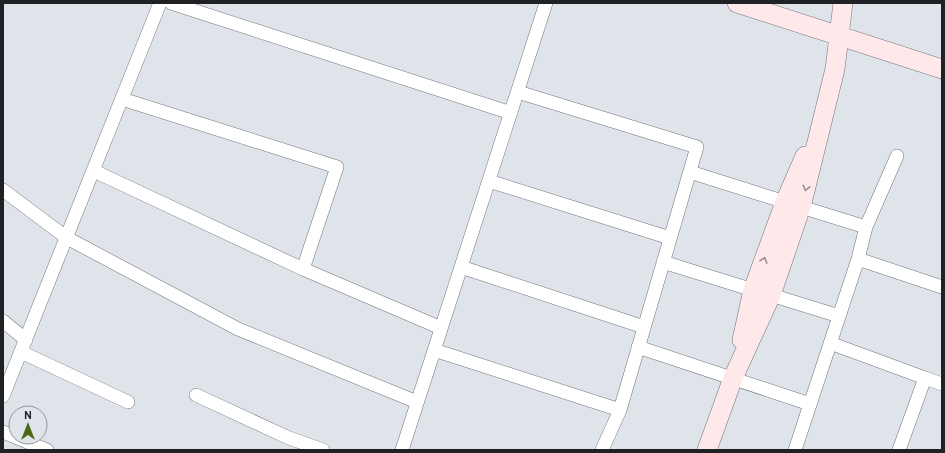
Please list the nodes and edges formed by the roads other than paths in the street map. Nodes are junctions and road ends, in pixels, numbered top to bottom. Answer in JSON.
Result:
{"nodes":[{"id":1,"x":160,"y":3,"type":"edge"},
{"id":2,"x":171,"y":3,"type":"edge"},
{"id":3,"x":546,"y":3,"type":"edge"},
{"id":4,"x":738,"y":3,"type":"edge"},
{"id":5,"x":843,"y":3,"type":"edge"},
{"id":6,"x":839,"y":36,"type":"junction"},
{"id":7,"x":942,"y":69,"type":"edge"},
{"id":8,"x":518,"y":92,"type":"junction"},
{"id":9,"x":122,"y":99,"type":"junction"},
{"id":10,"x":511,"y":113,"type":"junction"},
{"id":11,"x":897,"y":156,"type":"dead end"},
{"id":12,"x":94,"y":171,"type":"junction"},
{"id":13,"x":690,"y":172,"type":"junction"},
{"id":14,"x":489,"y":181,"type":"junction"},
{"id":15,"x":3,"y":190,"type":"edge"},
{"id":16,"x":793,"y":204,"type":"junction"},
{"id":17,"x":866,"y":227,"type":"junction"},
{"id":18,"x":67,"y":238,"type":"junction"},
{"id":19,"x":670,"y":238,"type":"junction"},
{"id":20,"x":858,"y":259,"type":"junction"},
{"id":21,"x":663,"y":262,"type":"junction"},
{"id":22,"x":461,"y":266,"type":"junction"},
{"id":23,"x":303,"y":269,"type":"junction"},
{"id":24,"x":942,"y":288,"type":"edge"},
{"id":25,"x":762,"y":293,"type":"junction"},
{"id":26,"x":839,"y":316,"type":"junction"},
{"id":27,"x":3,"y":321,"type":"edge"},
{"id":28,"x":644,"y":327,"type":"junction"},
{"id":29,"x":441,"y":328,"type":"junction"},
{"id":30,"x":830,"y":343,"type":"junction"},
{"id":31,"x":23,"y":346,"type":"junction"},
{"id":32,"x":638,"y":347,"type":"junction"},
{"id":33,"x":434,"y":350,"type":"junction"},
{"id":34,"x":8,"y":370,"type":"edge"},
{"id":35,"x":733,"y":378,"type":"junction"},
{"id":36,"x":926,"y":378,"type":"junction"},
{"id":37,"x":942,"y":384,"type":"edge"},
{"id":38,"x":196,"y":395,"type":"dead end"},
{"id":39,"x":3,"y":396,"type":"edge"},
{"id":40,"x":128,"y":402,"type":"dead end"},
{"id":41,"x":417,"y":402,"type":"junction"},
{"id":42,"x":810,"y":404,"type":"junction"},
{"id":43,"x":620,"y":410,"type":"junction"},
{"id":44,"x":3,"y":432,"type":"edge"},
{"id":45,"x":47,"y":450,"type":"edge"},
{"id":46,"x":323,"y":450,"type":"edge"},
{"id":47,"x":402,"y":450,"type":"edge"},
{"id":48,"x":602,"y":450,"type":"edge"},
{"id":49,"x":707,"y":450,"type":"edge"},
{"id":50,"x":795,"y":450,"type":"edge"},
{"id":51,"x":899,"y":450,"type":"edge"}],
"edges":[{"from":1,"to":9,"type":"street"},
{"from":2,"to":10,"type":"street"},
{"from":3,"to":8,"type":"street"},
{"from":4,"to":6,"type":"street"},
{"from":5,"to":6,"type":"street"},
{"from":6,"to":7,"type":"street"},
{"from":6,"to":16,"type":"street"},
{"from":8,"to":10,"type":"street"},
{"from":8,"to":13,"type":"street"},
{"from":9,"to":12,"type":"street"},
{"from":9,"to":23,"type":"street"},
{"from":10,"to":14,"type":"street"},
{"from":11,"to":17,"type":"street"},
{"from":12,"to":18,"type":"street"},
{"from":12,"to":23,"type":"street"},
{"from":13,"to":16,"type":"street"},
{"from":13,"to":19,"type":"street"},
{"from":14,"to":19,"type":"street"},
{"from":14,"to":22,"type":"street"},
{"from":15,"to":18,"type":"street"},
{"from":16,"to":17,"type":"street"},
{"from":16,"to":25,"type":"street"},
{"from":17,"to":20,"type":"street"},
{"from":18,"to":31,"type":"street"},
{"from":18,"to":41,"type":"street"},
{"from":19,"to":21,"type":"street"},
{"from":20,"to":24,"type":"street"},
{"from":20,"to":26,"type":"street"},
{"from":21,"to":25,"type":"street"},
{"from":21,"to":28,"type":"street"},
{"from":22,"to":28,"type":"street"},
{"from":22,"to":29,"type":"street"},
{"from":23,"to":29,"type":"street"},
{"from":25,"to":26,"type":"street"},
{"from":25,"to":35,"type":"street"},
{"from":26,"to":30,"type":"street"},
{"from":27,"to":31,"type":"street"},
{"from":28,"to":32,"type":"street"},
{"from":29,"to":33,"type":"street"},
{"from":30,"to":36,"type":"street"},
{"from":30,"to":42,"type":"street"},
{"from":31,"to":34,"type":"street"},
{"from":31,"to":40,"type":"street"},
{"from":32,"to":35,"type":"street"},
{"from":32,"to":43,"type":"street"},
{"from":33,"to":41,"type":"street"},
{"from":33,"to":43,"type":"street"},
{"from":34,"to":39,"type":"street"},
{"from":35,"to":42,"type":"street"},
{"from":35,"to":49,"type":"street"},
{"from":36,"to":37,"type":"street"},
{"from":36,"to":51,"type":"street"},
{"from":38,"to":46,"type":"street"},
{"from":41,"to":47,"type":"street"},
{"from":42,"to":50,"type":"street"},
{"from":43,"to":48,"type":"street"},
{"from":44,"to":45,"type":"street"}]}
